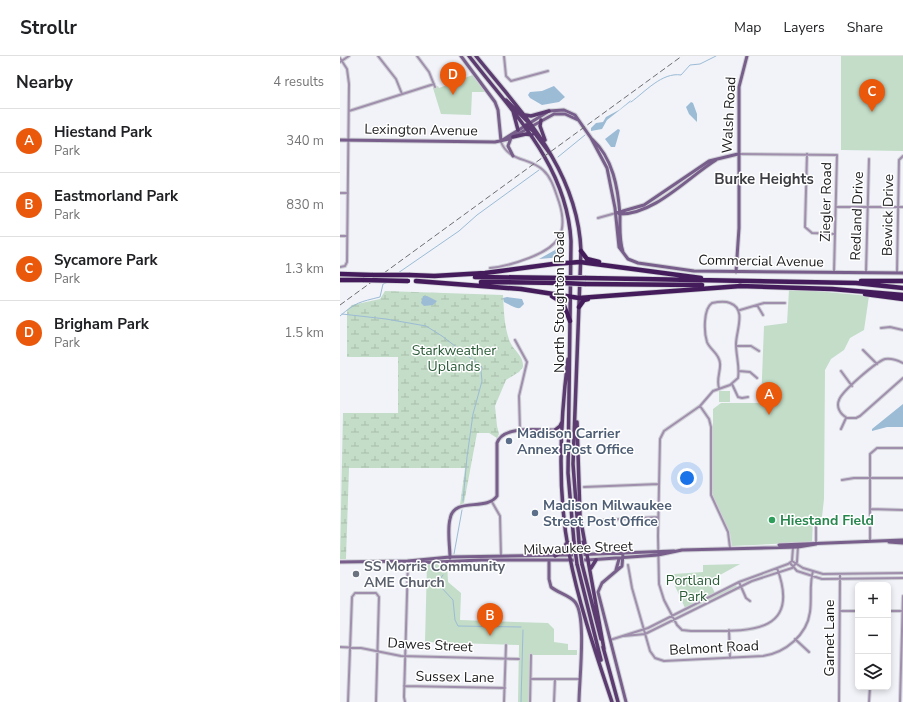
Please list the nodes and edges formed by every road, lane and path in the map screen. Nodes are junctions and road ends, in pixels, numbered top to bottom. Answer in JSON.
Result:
{"nodes":[{"id":1,"x":349,"y":56,"type":"edge"},
{"id":2,"x":378,"y":56,"type":"edge"},
{"id":3,"x":417,"y":56,"type":"edge"},
{"id":4,"x":461,"y":56,"type":"edge"},
{"id":5,"x":469,"y":56,"type":"edge"},
{"id":6,"x":476,"y":56,"type":"edge"},
{"id":7,"x":504,"y":56,"type":"edge"},
{"id":8,"x":747,"y":56,"type":"edge"},
{"id":9,"x":340,"y":58,"type":"edge"},
{"id":10,"x":341,"y":62,"type":"edge"},
{"id":11,"x":548,"y":71,"type":"dead end"},
{"id":12,"x":434,"y":84,"type":"junction"},
{"id":13,"x":435,"y":87,"type":"dead end"},
{"id":14,"x":402,"y":94,"type":"junction"},
{"id":15,"x":500,"y":96,"type":"junction"},
{"id":16,"x":349,"y":110,"type":"junction"},
{"id":17,"x":513,"y":110,"type":"junction"},
{"id":18,"x":549,"y":111,"type":"junction"},
{"id":19,"x":525,"y":115,"type":"junction"},
{"id":20,"x":541,"y":120,"type":"junction"},
{"id":21,"x":578,"y":120,"type":"junction"},
{"id":22,"x":529,"y":125,"type":"junction"},
{"id":23,"x":518,"y":130,"type":"junction"},
{"id":24,"x":500,"y":132,"type":"junction"},
{"id":25,"x":532,"y":135,"type":"junction"},
{"id":26,"x":512,"y":136,"type":"junction"},
{"id":27,"x":591,"y":138,"type":"junction"},
{"id":28,"x":340,"y":140,"type":"edge"},
{"id":29,"x":349,"y":140,"type":"junction"},
{"id":30,"x":501,"y":141,"type":"junction"},
{"id":31,"x":546,"y":145,"type":"junction"},
{"id":32,"x":738,"y":154,"type":"junction"},
{"id":33,"x":807,"y":154,"type":"junction"},
{"id":34,"x":513,"y":156,"type":"junction"},
{"id":35,"x":902,"y":156,"type":"edge"},
{"id":36,"x":553,"y":157,"type":"junction"},
{"id":37,"x":869,"y":159,"type":"dead end"},
{"id":38,"x":340,"y":193,"type":"edge"},
{"id":39,"x":348,"y":193,"type":"junction"},
{"id":40,"x":836,"y":207,"type":"junction"},
{"id":41,"x":868,"y":207,"type":"junction"},
{"id":42,"x":898,"y":207,"type":"junction"},
{"id":43,"x":903,"y":207,"type":"edge"},
{"id":44,"x":616,"y":213,"type":"junction"},
{"id":45,"x":620,"y":213,"type":"junction"},
{"id":46,"x":598,"y":218,"type":"dead end"},
{"id":47,"x":835,"y":234,"type":"junction"},
{"id":48,"x":340,"y":236,"type":"edge"},
{"id":49,"x":347,"y":236,"type":"junction"},
{"id":50,"x":581,"y":251,"type":"junction"},
{"id":51,"x":623,"y":252,"type":"junction"},
{"id":52,"x":571,"y":262,"type":"junction"},
{"id":53,"x":580,"y":262,"type":"junction"},
{"id":54,"x":340,"y":267,"type":"edge"},
{"id":55,"x":490,"y":268,"type":"dead end"},
{"id":56,"x":624,"y":268,"type":"junction"},
{"id":57,"x":736,"y":272,"type":"junction"},
{"id":58,"x":834,"y":273,"type":"junction"},
{"id":59,"x":897,"y":273,"type":"junction"},
{"id":60,"x":903,"y":273,"type":"edge"},
{"id":61,"x":340,"y":274,"type":"edge"},
{"id":62,"x":866,"y":274,"type":"junction"},
{"id":63,"x":434,"y":276,"type":"junction"},
{"id":64,"x":340,"y":280,"type":"edge"},
{"id":65,"x":416,"y":281,"type":"junction"},
{"id":66,"x":563,"y":281,"type":"junction"},
{"id":67,"x":585,"y":281,"type":"junction"},
{"id":68,"x":749,"y":281,"type":"junction"},
{"id":69,"x":903,"y":281,"type":"edge"},
{"id":70,"x":822,"y":282,"type":"junction"},
{"id":71,"x":741,"y":286,"type":"junction"},
{"id":72,"x":816,"y":288,"type":"junction"},
{"id":73,"x":903,"y":288,"type":"edge"},
{"id":74,"x":533,"y":290,"type":"junction"},
{"id":75,"x":903,"y":295,"type":"edge"},
{"id":76,"x":570,"y":298,"type":"junction"},
{"id":77,"x":579,"y":298,"type":"junction"},
{"id":78,"x":591,"y":298,"type":"junction"},
{"id":79,"x":903,"y":299,"type":"edge"},
{"id":80,"x":784,"y":303,"type":"dead end"},
{"id":81,"x":757,"y":305,"type":"junction"},
{"id":82,"x":578,"y":307,"type":"junction"},
{"id":83,"x":740,"y":310,"type":"junction"},
{"id":84,"x":763,"y":315,"type":"dead end"},
{"id":85,"x":570,"y":321,"type":"junction"},
{"id":86,"x":881,"y":328,"type":"dead end"},
{"id":87,"x":903,"y":330,"type":"edge"},
{"id":88,"x":570,"y":337,"type":"junction"},
{"id":89,"x":515,"y":340,"type":"dead end"},
{"id":90,"x":736,"y":346,"type":"junction"},
{"id":91,"x":863,"y":350,"type":"dead end"},
{"id":92,"x":759,"y":351,"type":"dead end"},
{"id":93,"x":903,"y":363,"type":"edge"},
{"id":94,"x":877,"y":364,"type":"junction"},
{"id":95,"x":739,"y":371,"type":"junction"},
{"id":96,"x":840,"y":371,"type":"dead end"},
{"id":97,"x":757,"y":378,"type":"dead end"},
{"id":98,"x":903,"y":378,"type":"edge"},
{"id":99,"x":732,"y":384,"type":"junction"},
{"id":100,"x":852,"y":386,"type":"junction"},
{"id":101,"x":719,"y":388,"type":"junction"},
{"id":102,"x":748,"y":397,"type":"dead end"},
{"id":103,"x":576,"y":401,"type":"junction"},
{"id":104,"x":700,"y":406,"type":"junction"},
{"id":105,"x":562,"y":417,"type":"junction"},
{"id":106,"x":846,"y":418,"type":"junction"},
{"id":107,"x":841,"y":429,"type":"dead end"},
{"id":108,"x":520,"y":430,"type":"junction"},
{"id":109,"x":555,"y":430,"type":"junction"},
{"id":110,"x":562,"y":444,"type":"junction"},
{"id":111,"x":903,"y":448,"type":"edge"},
{"id":112,"x":869,"y":478,"type":"junction"},
{"id":113,"x":903,"y":478,"type":"edge"},
{"id":114,"x":842,"y":480,"type":"dead end"},
{"id":115,"x":659,"y":484,"type":"junction"},
{"id":116,"x":584,"y":487,"type":"dead end"},
{"id":117,"x":492,"y":502,"type":"junction"},
{"id":118,"x":870,"y":509,"type":"junction"},
{"id":119,"x":903,"y":510,"type":"edge"},
{"id":120,"x":658,"y":517,"type":"junction"},
{"id":121,"x":588,"y":521,"type":"dead end"},
{"id":122,"x":816,"y":527,"type":"dead end"},
{"id":123,"x":583,"y":537,"type":"junction"},
{"id":124,"x":567,"y":541,"type":"junction"},
{"id":125,"x":870,"y":542,"type":"junction"},
{"id":126,"x":903,"y":542,"type":"edge"},
{"id":127,"x":816,"y":544,"type":"junction"},
{"id":128,"x":793,"y":545,"type":"junction"},
{"id":129,"x":798,"y":545,"type":"junction"},
{"id":130,"x":730,"y":548,"type":"junction"},
{"id":131,"x":658,"y":550,"type":"junction"},
{"id":132,"x":675,"y":551,"type":"junction"},
{"id":133,"x":621,"y":553,"type":"junction"},
{"id":134,"x":570,"y":555,"type":"junction"},
{"id":135,"x":587,"y":555,"type":"junction"},
{"id":136,"x":658,"y":555,"type":"junction"},
{"id":137,"x":501,"y":556,"type":"junction"},
{"id":138,"x":535,"y":556,"type":"junction"},
{"id":139,"x":555,"y":556,"type":"junction"},
{"id":140,"x":624,"y":558,"type":"junction"},
{"id":141,"x":450,"y":559,"type":"junction"},
{"id":142,"x":619,"y":559,"type":"junction"},
{"id":143,"x":479,"y":560,"type":"junction"},
{"id":144,"x":502,"y":560,"type":"junction"},
{"id":145,"x":588,"y":560,"type":"junction"},
{"id":146,"x":596,"y":560,"type":"junction"},
{"id":147,"x":408,"y":561,"type":"junction"},
{"id":148,"x":549,"y":561,"type":"junction"},
{"id":149,"x":571,"y":561,"type":"junction"},
{"id":150,"x":340,"y":562,"type":"edge"},
{"id":151,"x":791,"y":562,"type":"junction"},
{"id":152,"x":797,"y":563,"type":"junction"},
{"id":153,"x":628,"y":565,"type":"dead end"},
{"id":154,"x":793,"y":567,"type":"junction"},
{"id":155,"x":777,"y":568,"type":"junction"},
{"id":156,"x":590,"y":570,"type":"junction"},
{"id":157,"x":616,"y":570,"type":"junction"},
{"id":158,"x":813,"y":571,"type":"junction"},
{"id":159,"x":778,"y":572,"type":"junction"},
{"id":160,"x":868,"y":573,"type":"junction"},
{"id":161,"x":903,"y":573,"type":"edge"},
{"id":162,"x":840,"y":574,"type":"junction"},
{"id":163,"x":812,"y":576,"type":"junction"},
{"id":164,"x":868,"y":578,"type":"junction"},
{"id":165,"x":903,"y":578,"type":"edge"},
{"id":166,"x":840,"y":579,"type":"junction"},
{"id":167,"x":738,"y":582,"type":"junction"},
{"id":168,"x":741,"y":587,"type":"junction"},
{"id":169,"x":903,"y":596,"type":"edge"},
{"id":170,"x":750,"y":601,"type":"dead end"},
{"id":171,"x":840,"y":611,"type":"junction"},
{"id":172,"x":855,"y":611,"type":"edge"},
{"id":173,"x":891,"y":611,"type":"edge"},
{"id":174,"x":903,"y":611,"type":"edge"},
{"id":175,"x":672,"y":616,"type":"junction"},
{"id":176,"x":674,"y":620,"type":"junction"},
{"id":177,"x":644,"y":629,"type":"junction"},
{"id":178,"x":729,"y":630,"type":"junction"},
{"id":179,"x":645,"y":634,"type":"junction"},
{"id":180,"x":622,"y":636,"type":"junction"},
{"id":181,"x":795,"y":639,"type":"junction"},
{"id":182,"x":610,"y":640,"type":"junction"},
{"id":183,"x":506,"y":645,"type":"dead end"},
{"id":184,"x":340,"y":647,"type":"edge"},
{"id":185,"x":350,"y":647,"type":"junction"},
{"id":186,"x":604,"y":649,"type":"junction"},
{"id":187,"x":378,"y":652,"type":"junction"},
{"id":188,"x":809,"y":652,"type":"dead end"},
{"id":189,"x":531,"y":655,"type":"dead end"},
{"id":190,"x":405,"y":656,"type":"junction"},
{"id":191,"x":730,"y":658,"type":"junction"},
{"id":192,"x":505,"y":659,"type":"junction"},
{"id":193,"x":519,"y":659,"type":"dead end"},
{"id":194,"x":531,"y":679,"type":"junction"},
{"id":195,"x":555,"y":679,"type":"junction"},
{"id":196,"x":579,"y":679,"type":"junction"},
{"id":197,"x":404,"y":686,"type":"junction"},
{"id":198,"x":505,"y":688,"type":"junction"},
{"id":199,"x":608,"y":690,"type":"junction"},
{"id":200,"x":870,"y":690,"type":"edge"},
{"id":201,"x":348,"y":702,"type":"edge"},
{"id":202,"x":376,"y":702,"type":"edge"},
{"id":203,"x":405,"y":702,"type":"edge"},
{"id":204,"x":504,"y":702,"type":"edge"},
{"id":205,"x":530,"y":702,"type":"edge"},
{"id":206,"x":554,"y":702,"type":"edge"},
{"id":207,"x":579,"y":702,"type":"edge"},
{"id":208,"x":612,"y":702,"type":"edge"},
{"id":209,"x":618,"y":702,"type":"edge"},
{"id":210,"x":626,"y":702,"type":"edge"},
{"id":211,"x":839,"y":702,"type":"edge"},
{"id":212,"x":870,"y":702,"type":"edge"},
{"id":213,"x":900,"y":702,"type":"edge"}],
"edges":[{"from":1,"to":10,"type":"street"},
{"from":2,"to":14,"type":"street"},
{"from":3,"to":12,"type":"street"},
{"from":4,"to":24,"type":"street"},
{"from":5,"to":15,"type":"main road","name":"North Stoughton Road"},
{"from":6,"to":19,"type":"main road","name":"North Stoughton Road"},
{"from":7,"to":11,"type":"street"},
{"from":8,"to":32,"type":"street","name":"Walsh Road"},
{"from":9,"to":10,"type":"street"},
{"from":10,"to":16,"type":"street"},
{"from":12,"to":13,"type":"street"},
{"from":12,"to":14,"type":"street"},
{"from":14,"to":16,"type":"street"},
{"from":15,"to":17,"type":"main road","name":"North Stoughton Road"},
{"from":15,"to":22,"type":"main road"},
{"from":16,"to":29,"type":"street"},
{"from":17,"to":22,"type":"main road","name":"North Stoughton Road"},
{"from":17,"to":23,"type":"main road"},
{"from":18,"to":19,"type":"main road"},
{"from":18,"to":21,"type":"street"},
{"from":18,"to":22,"type":"street"},
{"from":19,"to":22,"type":"main road","name":"North Stoughton Road"},
{"from":20,"to":21,"type":"street"},
{"from":20,"to":22,"type":"street"},
{"from":20,"to":31,"type":"main road"},
{"from":21,"to":27,"type":"street"},
{"from":22,"to":23,"type":"street"},
{"from":22,"to":25,"type":"main road","name":"North Stoughton Road"},
{"from":22,"to":26,"type":"street"},
{"from":22,"to":31,"type":"main road","name":"North Stoughton Road"},
{"from":22,"to":36,"type":"main road"},
{"from":23,"to":26,"type":"street"},
{"from":24,"to":26,"type":"street"},
{"from":24,"to":30,"type":"street"},
{"from":25,"to":26,"type":"main road"},
{"from":25,"to":52,"type":"main road","name":"North Stoughton Road"},
{"from":26,"to":30,"type":"street"},
{"from":26,"to":34,"type":"street"},
{"from":27,"to":44,"type":"street"},
{"from":27,"to":45,"type":"street"},
{"from":28,"to":29,"type":"street","name":"Lexington Avenue"},
{"from":29,"to":30,"type":"street","name":"Lexington Avenue"},
{"from":29,"to":39,"type":"street"},
{"from":30,"to":34,"type":"street"},
{"from":31,"to":36,"type":"main road","name":"North Stoughton Road"},
{"from":32,"to":33,"type":"street"},
{"from":32,"to":45,"type":"street"},
{"from":32,"to":57,"type":"street","name":"Walsh Road"},
{"from":33,"to":40,"type":"street","name":"Ziegler Road"},
{"from":33,"to":47,"type":"street"},
{"from":34,"to":55,"type":"street"},
{"from":35,"to":42,"type":"street","name":"Bewick Drive"},
{"from":36,"to":50,"type":"main road","name":"North Stoughton Road"},
{"from":37,"to":41,"type":"street","name":"Redland Drive"},
{"from":38,"to":39,"type":"street"},
{"from":39,"to":49,"type":"street"},
{"from":40,"to":41,"type":"street"},
{"from":40,"to":47,"type":"street","name":"Ziegler Road"},
{"from":41,"to":42,"type":"street"},
{"from":41,"to":62,"type":"street","name":"Redland Drive"},
{"from":42,"to":43,"type":"street"},
{"from":42,"to":59,"type":"street","name":"Bewick Drive"},
{"from":44,"to":45,"type":"street"},
{"from":44,"to":46,"type":"street"},
{"from":44,"to":51,"type":"street"},
{"from":45,"to":51,"type":"street"},
{"from":47,"to":58,"type":"street","name":"Ziegler Road"},
{"from":48,"to":49,"type":"street"},
{"from":49,"to":54,"type":"street"},
{"from":50,"to":53,"type":"main road","name":"North Stoughton Road"},
{"from":50,"to":56,"type":"highway"},
{"from":51,"to":57,"type":"street","name":"Commercial Avenue"},
{"from":52,"to":53,"type":"highway"},
{"from":52,"to":63,"type":"highway"},
{"from":52,"to":76,"type":"main road","name":"North Stoughton Road"},
{"from":53,"to":56,"type":"highway"},
{"from":53,"to":77,"type":"main road","name":"North Stoughton Road"},
{"from":56,"to":68,"type":"highway"},
{"from":57,"to":58,"type":"street","name":"Commercial Avenue"},
{"from":58,"to":62,"type":"street","name":"Commercial Avenue"},
{"from":59,"to":60,"type":"street","name":"Commercial Avenue"},
{"from":59,"to":62,"type":"street","name":"Commercial Avenue"},
{"from":61,"to":63,"type":"highway","bridge":true},
{"from":63,"to":66,"type":"highway"},
{"from":64,"to":65,"type":"highway","bridge":true},
{"from":65,"to":66,"type":"highway"},
{"from":65,"to":74,"type":"highway"},
{"from":66,"to":67,"type":"highway","bridge":true},
{"from":67,"to":68,"type":"highway"},
{"from":67,"to":71,"type":"highway"},
{"from":68,"to":70,"type":"highway"},
{"from":69,"to":70,"type":"highway"},
{"from":70,"to":73,"type":"highway"},
{"from":71,"to":72,"type":"highway"},
{"from":71,"to":78,"type":"highway"},
{"from":72,"to":75,"type":"highway"},
{"from":72,"to":79,"type":"highway"},
{"from":74,"to":76,"type":"highway"},
{"from":74,"to":85,"type":"highway"},
{"from":76,"to":77,"type":"highway"},
{"from":76,"to":85,"type":"main road","name":"North Stoughton Road"},
{"from":77,"to":78,"type":"highway"},
{"from":77,"to":82,"type":"main road","name":"North Stoughton Road"},
{"from":78,"to":82,"type":"highway"},
{"from":80,"to":81,"type":"street"},
{"from":81,"to":83,"type":"street"},
{"from":81,"to":84,"type":"street"},
{"from":82,"to":103,"type":"main road","name":"North Stoughton Road"},
{"from":83,"to":90,"type":"street"},
{"from":83,"to":101,"type":"street"},
{"from":85,"to":88,"type":"main road","name":"North Stoughton Road"},
{"from":86,"to":87,"type":"street"},
{"from":88,"to":105,"type":"main road"},
{"from":88,"to":199,"type":"main road","name":"North Stoughton Road","bridge":true},
{"from":89,"to":108,"type":"street"},
{"from":90,"to":92,"type":"street"},
{"from":90,"to":95,"type":"street"},
{"from":91,"to":94,"type":"street"},
{"from":93,"to":94,"type":"street"},
{"from":94,"to":100,"type":"street"},
{"from":95,"to":97,"type":"street"},
{"from":95,"to":99,"type":"street"},
{"from":96,"to":100,"type":"street"},
{"from":98,"to":106,"type":"street"},
{"from":99,"to":101,"type":"street"},
{"from":99,"to":102,"type":"street"},
{"from":100,"to":106,"type":"street"},
{"from":101,"to":104,"type":"street"},
{"from":103,"to":123,"type":"main road"},
{"from":103,"to":186,"type":"main road","name":"North Stoughton Road","bridge":true},
{"from":104,"to":115,"type":"street"},
{"from":104,"to":130,"type":"street"},
{"from":105,"to":109,"type":"main road"},
{"from":105,"to":110,"type":"main road"},
{"from":106,"to":107,"type":"street"},
{"from":108,"to":109,"type":"street"},
{"from":108,"to":117,"type":"street"},
{"from":109,"to":110,"type":"main road"},
{"from":110,"to":124,"type":"main road"},
{"from":111,"to":112,"type":"street"},
{"from":112,"to":113,"type":"street"},
{"from":112,"to":114,"type":"street"},
{"from":112,"to":118,"type":"street"},
{"from":115,"to":116,"type":"street"},
{"from":115,"to":120,"type":"street"},
{"from":117,"to":137,"type":"street"},
{"from":117,"to":141,"type":"street"},
{"from":118,"to":119,"type":"street"},
{"from":118,"to":125,"type":"street"},
{"from":120,"to":121,"type":"street"},
{"from":120,"to":131,"type":"street"},
{"from":122,"to":127,"type":"street"},
{"from":123,"to":124,"type":"main road"},
{"from":123,"to":135,"type":"main road"},
{"from":124,"to":134,"type":"main road"},
{"from":124,"to":139,"type":"main road"},
{"from":125,"to":126,"type":"street","name":"Milwaukee Street"},
{"from":125,"to":127,"type":"street","name":"Milwaukee Street"},
{"from":127,"to":129,"type":"street","name":"Milwaukee Street"},
{"from":128,"to":129,"type":"street","name":"Milwaukee Street"},
{"from":128,"to":130,"type":"street","name":"Milwaukee Street"},
{"from":128,"to":151,"type":"street"},
{"from":129,"to":152,"type":"street"},
{"from":130,"to":132,"type":"street","name":"Milwaukee Street"},
{"from":131,"to":132,"type":"street","name":"Milwaukee Street"},
{"from":131,"to":133,"type":"street","name":"Milwaukee Street"},
{"from":131,"to":136,"type":"street"},
{"from":132,"to":136,"type":"street","name":"Milwaukee Street"},
{"from":133,"to":135,"type":"street","name":"Milwaukee Street"},
{"from":133,"to":140,"type":"street"},
{"from":133,"to":142,"type":"street"},
{"from":134,"to":135,"type":"street","name":"Milwaukee Street"},
{"from":134,"to":139,"type":"street","name":"Milwaukee Street"},
{"from":134,"to":149,"type":"main road"},
{"from":135,"to":145,"type":"main road"},
{"from":136,"to":140,"type":"street","name":"Milwaukee Street"},
{"from":136,"to":175,"type":"street"},
{"from":137,"to":138,"type":"street","name":"Milwaukee Street"},
{"from":137,"to":141,"type":"street","name":"Milwaukee Street"},
{"from":137,"to":143,"type":"street"},
{"from":138,"to":139,"type":"street","name":"Milwaukee Street"},
{"from":138,"to":144,"type":"street"},
{"from":140,"to":142,"type":"street","name":"Milwaukee Street"},
{"from":140,"to":157,"type":"street"},
{"from":141,"to":143,"type":"street","name":"Milwaukee Street"},
{"from":141,"to":147,"type":"street","name":"Milwaukee Street"},
{"from":142,"to":146,"type":"street","name":"Milwaukee Street"},
{"from":142,"to":157,"type":"street"},
{"from":143,"to":144,"type":"street","name":"Milwaukee Street"},
{"from":144,"to":148,"type":"street","name":"Milwaukee Street"},
{"from":145,"to":146,"type":"street","name":"Milwaukee Street"},
{"from":145,"to":149,"type":"street","name":"Milwaukee Street"},
{"from":145,"to":156,"type":"main road"},
{"from":146,"to":156,"type":"main road"},
{"from":147,"to":150,"type":"street","name":"Milwaukee Street"},
{"from":147,"to":190,"type":"street"},
{"from":148,"to":149,"type":"street","name":"Milwaukee Street"},
{"from":148,"to":196,"type":"street"},
{"from":149,"to":199,"type":"main road"},
{"from":151,"to":152,"type":"street"},
{"from":151,"to":154,"type":"street"},
{"from":151,"to":155,"type":"street"},
{"from":152,"to":154,"type":"street"},
{"from":152,"to":158,"type":"street"},
{"from":153,"to":177,"type":"street","name":"Belmont Road"},
{"from":154,"to":159,"type":"street"},
{"from":154,"to":163,"type":"street"},
{"from":155,"to":159,"type":"street"},
{"from":155,"to":167,"type":"street"},
{"from":156,"to":186,"type":"main road"},
{"from":157,"to":182,"type":"street"},
{"from":158,"to":162,"type":"street"},
{"from":158,"to":163,"type":"street","name":"Belmont Road"},
{"from":159,"to":168,"type":"street"},
{"from":159,"to":178,"type":"street"},
{"from":160,"to":161,"type":"street"},
{"from":160,"to":162,"type":"street"},
{"from":160,"to":164,"type":"street"},
{"from":162,"to":166,"type":"street","name":"Garnet Lane"},
{"from":163,"to":166,"type":"street"},
{"from":163,"to":181,"type":"street","name":"Belmont Road"},
{"from":164,"to":165,"type":"street"},
{"from":164,"to":166,"type":"street"},
{"from":166,"to":171,"type":"street","name":"Garnet Lane"},
{"from":167,"to":168,"type":"street"},
{"from":167,"to":175,"type":"street"},
{"from":168,"to":170,"type":"street"},
{"from":168,"to":176,"type":"street"},
{"from":169,"to":174,"type":"street"},
{"from":171,"to":172,"type":"street"},
{"from":171,"to":211,"type":"street","name":"Garnet Lane"},
{"from":173,"to":174,"type":"street"},
{"from":174,"to":213,"type":"street"},
{"from":175,"to":176,"type":"street"},
{"from":175,"to":177,"type":"street"},
{"from":176,"to":178,"type":"street"},
{"from":176,"to":179,"type":"street"},
{"from":177,"to":179,"type":"street","name":"Belmont Road"},
{"from":177,"to":180,"type":"street"},
{"from":178,"to":191,"type":"street"},
{"from":179,"to":180,"type":"street"},
{"from":179,"to":191,"type":"street","name":"Belmont Road"},
{"from":180,"to":182,"type":"street"},
{"from":181,"to":188,"type":"street"},
{"from":181,"to":191,"type":"street","name":"Belmont Road"},
{"from":182,"to":210,"type":"street"},
{"from":183,"to":192,"type":"street"},
{"from":184,"to":185,"type":"street","name":"Dawes Street"},
{"from":185,"to":187,"type":"street","name":"Dawes Street"},
{"from":185,"to":187,"type":"street"},
{"from":185,"to":201,"type":"street"},
{"from":186,"to":209,"type":"main road"},
{"from":187,"to":190,"type":"street","name":"Dawes Street"},
{"from":187,"to":202,"type":"street"},
{"from":189,"to":194,"type":"street"},
{"from":190,"to":192,"type":"street","name":"Dawes Street"},
{"from":190,"to":197,"type":"street"},
{"from":192,"to":193,"type":"street","name":"Dawes Street"},
{"from":192,"to":198,"type":"street"},
{"from":194,"to":195,"type":"street"},
{"from":194,"to":205,"type":"street"},
{"from":195,"to":196,"type":"street"},
{"from":195,"to":206,"type":"street"},
{"from":196,"to":207,"type":"street"},
{"from":197,"to":198,"type":"street","name":"Sussex Lane"},
{"from":197,"to":203,"type":"street"},
{"from":198,"to":204,"type":"street"},
{"from":199,"to":208,"type":"main road"},
{"from":200,"to":212,"type":"street"}]}
